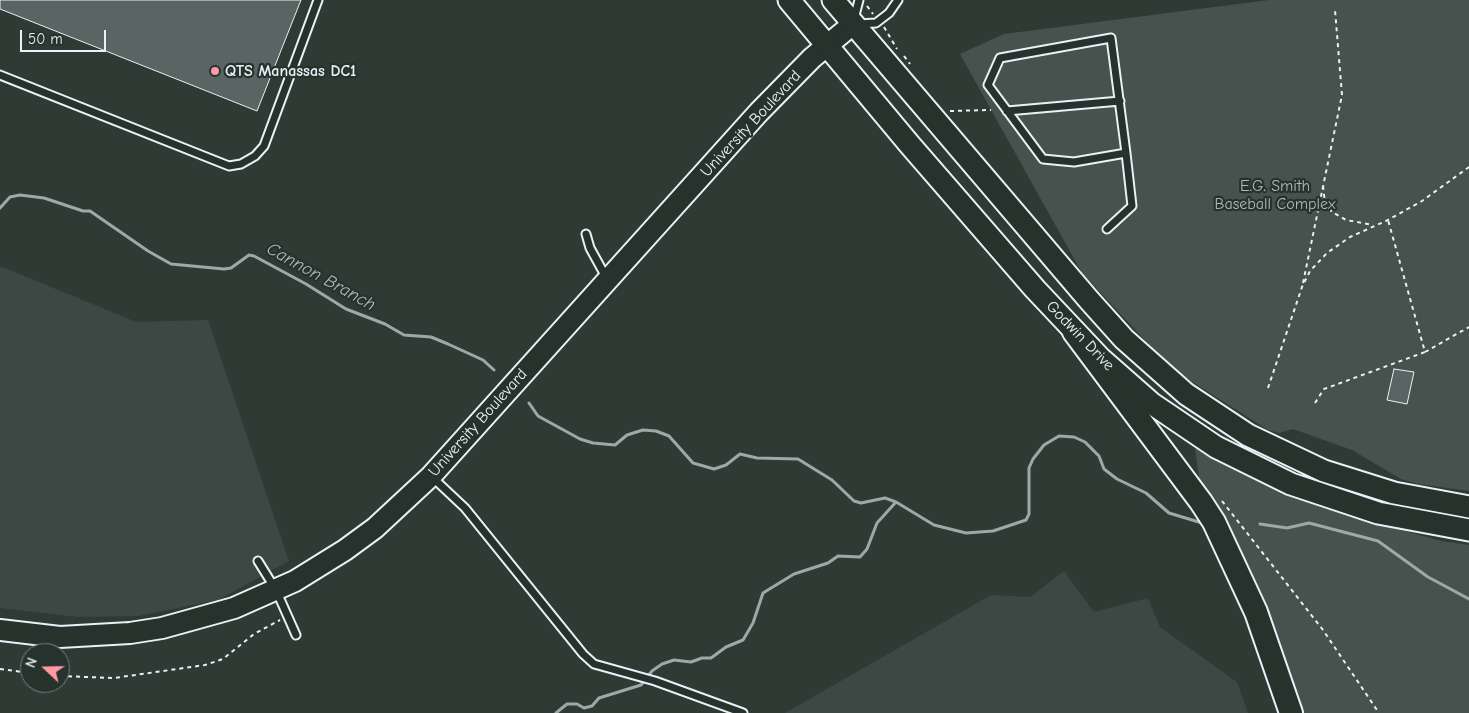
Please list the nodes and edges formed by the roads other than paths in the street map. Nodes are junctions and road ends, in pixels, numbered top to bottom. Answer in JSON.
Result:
{"nodes":[{"id":1,"x":318,"y":0,"type":"edge"},
{"id":2,"x":789,"y":0,"type":"edge"},
{"id":3,"x":833,"y":0,"type":"edge"},
{"id":4,"x":861,"y":0,"type":"edge"},
{"id":5,"x":898,"y":0,"type":"edge"},
{"id":6,"x":852,"y":24,"type":"junction"},
{"id":7,"x":827,"y":46,"type":"junction"},
{"id":8,"x":0,"y":75,"type":"edge"},
{"id":9,"x":1120,"y":101,"type":"junction"},
{"id":10,"x":1007,"y":111,"type":"junction"},
{"id":11,"x":1126,"y":153,"type":"junction"},
{"id":12,"x":1107,"y":229,"type":"dead end"},
{"id":13,"x":586,"y":234,"type":"dead end"},
{"id":14,"x":608,"y":279,"type":"junction"},
{"id":15,"x":1074,"y":332,"type":"junction"},
{"id":16,"x":431,"y":476,"type":"junction"},
{"id":17,"x":1469,"y":507,"type":"edge"},
{"id":18,"x":1469,"y":530,"type":"edge"},
{"id":19,"x":258,"y":561,"type":"dead end"},
{"id":20,"x":276,"y":590,"type":"junction"},
{"id":21,"x":0,"y":630,"type":"edge"},
{"id":22,"x":296,"y":635,"type":"dead end"},
{"id":23,"x":743,"y":713,"type":"edge"},
{"id":24,"x":1291,"y":713,"type":"edge"}],
"edges":[{"from":1,"to":8,"type":"lane"},
{"from":2,"to":7,"type":"main road","name":"Godwin Drive"},
{"from":3,"to":6,"type":"main road","name":"Godwin Drive"},
{"from":4,"to":6,"type":"lane"},
{"from":5,"to":6,"type":"lane"},
{"from":6,"to":7,"type":"main road","name":"University Boulevard"},
{"from":6,"to":17,"type":"main road","name":"Godwin Drive"},
{"from":7,"to":14,"type":"main road","name":"University Boulevard"},
{"from":7,"to":15,"type":"main road","name":"Godwin Drive"},
{"from":9,"to":10,"type":"lane"},
{"from":9,"to":10,"type":"lane"},
{"from":9,"to":11,"type":"lane"},
{"from":10,"to":11,"type":"lane"},
{"from":11,"to":12,"type":"lane"},
{"from":13,"to":14,"type":"lane"},
{"from":14,"to":16,"type":"main road","name":"University Boulevard"},
{"from":15,"to":18,"type":"main road","name":"Godwin Drive"},
{"from":15,"to":24,"type":"highway"},
{"from":16,"to":20,"type":"main road","name":"University Boulevard"},
{"from":16,"to":23,"type":"lane"},
{"from":19,"to":20,"type":"lane"},
{"from":20,"to":21,"type":"main road","name":"University Boulevard"},
{"from":20,"to":22,"type":"lane"}]}
